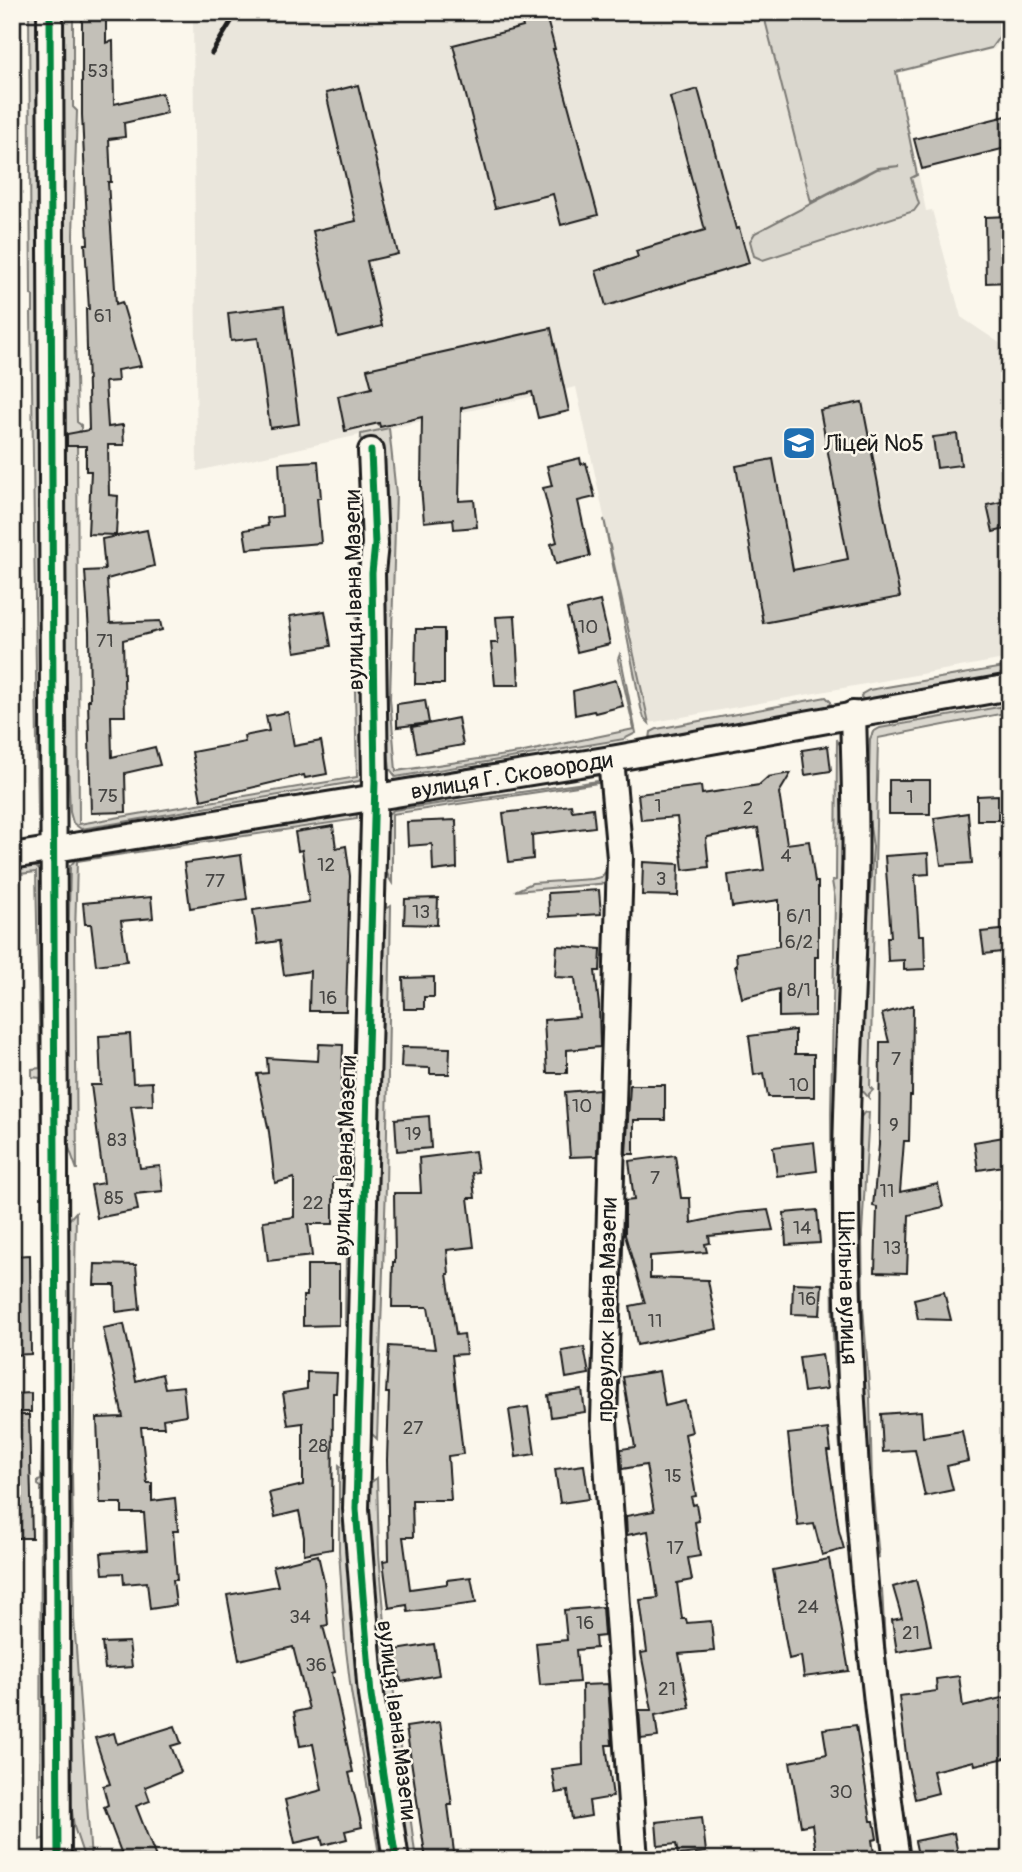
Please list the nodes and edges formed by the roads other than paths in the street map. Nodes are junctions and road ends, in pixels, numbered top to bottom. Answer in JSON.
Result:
{"nodes":[{"id":1,"x":50,"y":12,"type":"edge"},
{"id":2,"x":371,"y":451,"type":"dead end"},
{"id":3,"x":1010,"y":687,"type":"edge"},
{"id":4,"x":853,"y":714,"type":"junction"},
{"id":5,"x":611,"y":759,"type":"junction"},
{"id":6,"x":374,"y":798,"type":"junction"},
{"id":7,"x":55,"y":850,"type":"junction"},
{"id":8,"x":12,"y":856,"type":"edge"},
{"id":9,"x":60,"y":1857,"type":"edge"},
{"id":10,"x":396,"y":1860,"type":"edge"},
{"id":11,"x":635,"y":1860,"type":"edge"},
{"id":12,"x":897,"y":1860,"type":"edge"}],
"edges":[{"from":1,"to":7,"type":"street"},
{"from":2,"to":6,"type":"street","name":"вулиця Івана Мазепи"},
{"from":3,"to":4,"type":"street","name":"вулиця Г. Сковороди"},
{"from":4,"to":5,"type":"street","name":"вулиця Г. Сковороди"},
{"from":4,"to":12,"type":"street","name":"Шкільна вулиця"},
{"from":5,"to":6,"type":"street","name":"вулиця Г. Сковороди"},
{"from":5,"to":11,"type":"street","name":"провулок Івана Мазепи"},
{"from":6,"to":7,"type":"street","name":"вулиця Г. Сковороди"},
{"from":6,"to":10,"type":"street","name":"вулиця Івана Мазепи"},
{"from":7,"to":8,"type":"street","name":"вулиця Г. Сковороди"},
{"from":7,"to":9,"type":"street"}]}
